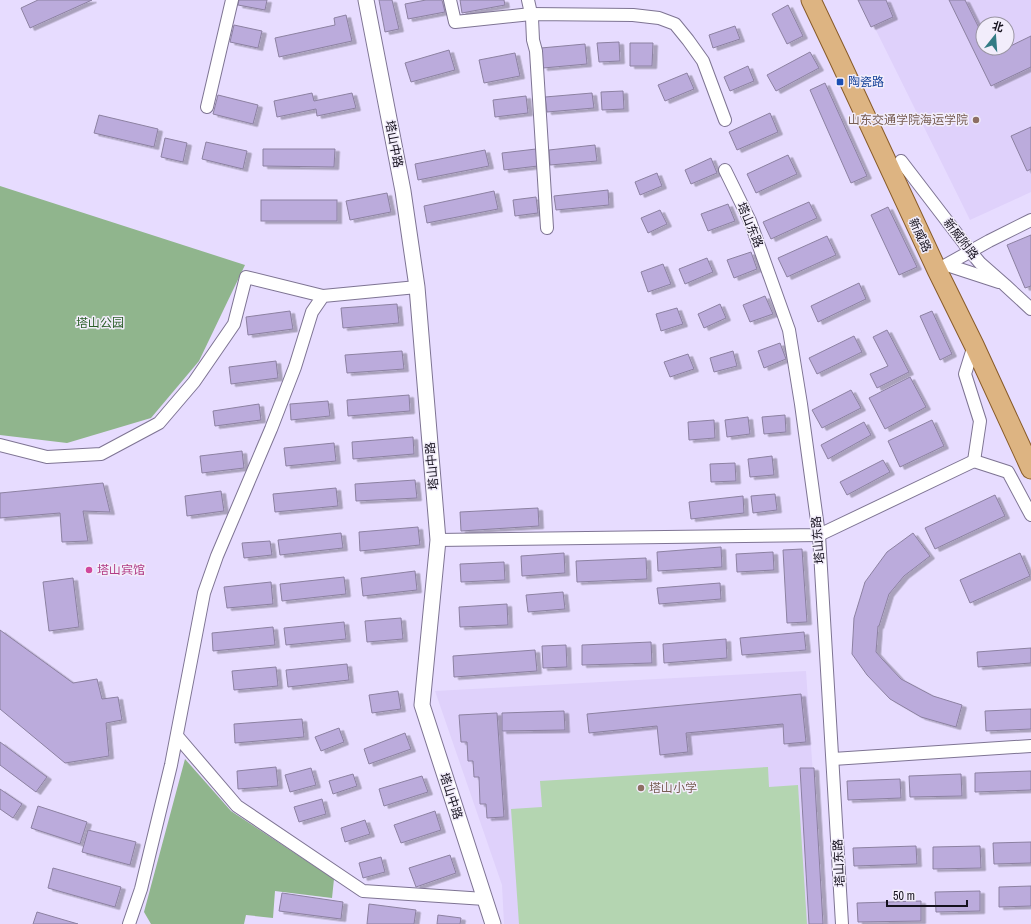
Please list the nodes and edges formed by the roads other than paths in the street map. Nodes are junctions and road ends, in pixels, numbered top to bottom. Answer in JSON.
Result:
{"nodes":[{"id":1,"x":232,"y":0,"type":"edge"},
{"id":2,"x":366,"y":0,"type":"edge"},
{"id":3,"x":450,"y":0,"type":"edge"},
{"id":4,"x":528,"y":0,"type":"edge"},
{"id":5,"x":811,"y":0,"type":"edge"},
{"id":6,"x":824,"y":0,"type":"edge"},
{"id":7,"x":531,"y":14,"type":"junction"},
{"id":8,"x":207,"y":107,"type":"dead end"},
{"id":9,"x":725,"y":120,"type":"dead end"},
{"id":10,"x":901,"y":161,"type":"junction"},
{"id":11,"x":725,"y":170,"type":"dead end"},
{"id":12,"x":1031,"y":220,"type":"edge"},
{"id":13,"x":547,"y":228,"type":"dead end"},
{"id":14,"x":970,"y":252,"type":"junction"},
{"id":15,"x":942,"y":268,"type":"junction"},
{"id":16,"x":1005,"y":284,"type":"junction"},
{"id":17,"x":417,"y":287,"type":"junction"},
{"id":18,"x":323,"y":296,"type":"junction"},
{"id":19,"x":1031,"y":309,"type":"edge"},
{"id":20,"x":974,"y":345,"type":"junction"},
{"id":21,"x":0,"y":445,"type":"edge"},
{"id":22,"x":1031,"y":445,"type":"edge"},
{"id":23,"x":974,"y":460,"type":"junction"},
{"id":24,"x":1031,"y":469,"type":"edge"},
{"id":25,"x":1031,"y":515,"type":"edge"},
{"id":26,"x":819,"y":535,"type":"junction"},
{"id":27,"x":438,"y":540,"type":"junction"},
{"id":28,"x":177,"y":736,"type":"junction"},
{"id":29,"x":1031,"y":746,"type":"edge"},
{"id":30,"x":833,"y":759,"type":"junction"},
{"id":31,"x":484,"y":899,"type":"junction"},
{"id":32,"x":129,"y":924,"type":"edge"},
{"id":33,"x":493,"y":924,"type":"edge"},
{"id":34,"x":842,"y":924,"type":"edge"}],
"edges":[{"from":1,"to":8,"type":"street"},
{"from":2,"to":17,"type":"street","name":"塔山中路"},
{"from":3,"to":7,"type":"street"},
{"from":4,"to":7,"type":"street"},
{"from":5,"to":15,"type":"main road","name":"新威路"},
{"from":6,"to":10,"type":"main road","name":"新威路"},
{"from":7,"to":9,"type":"street"},
{"from":7,"to":13,"type":"street"},
{"from":10,"to":14,"type":"street","name":"新威附路"},
{"from":10,"to":15,"type":"main road","name":"新威路"},
{"from":11,"to":26,"type":"street","name":"塔山东路"},
{"from":12,"to":14,"type":"street"},
{"from":14,"to":15,"type":"street"},
{"from":14,"to":16,"type":"street","name":"新威附路"},
{"from":15,"to":16,"type":"street"},
{"from":15,"to":20,"type":"main road","name":"新威路"},
{"from":15,"to":22,"type":"main road","name":"新威路"},
{"from":16,"to":19,"type":"street","name":"新威附路"},
{"from":17,"to":18,"type":"street"},
{"from":17,"to":27,"type":"street","name":"塔山中路"},
{"from":18,"to":21,"type":"street"},
{"from":18,"to":28,"type":"street"},
{"from":20,"to":23,"type":"street"},
{"from":20,"to":24,"type":"main road","name":"新威路"},
{"from":23,"to":25,"type":"street"},
{"from":23,"to":26,"type":"street"},
{"from":26,"to":27,"type":"street"},
{"from":26,"to":30,"type":"street","name":"塔山东路"},
{"from":27,"to":31,"type":"street","name":"塔山中路"},
{"from":28,"to":31,"type":"street"},
{"from":28,"to":32,"type":"street"},
{"from":29,"to":30,"type":"street"},
{"from":30,"to":34,"type":"street","name":"塔山东路"},
{"from":31,"to":33,"type":"street","name":"塔山中路"}]}
